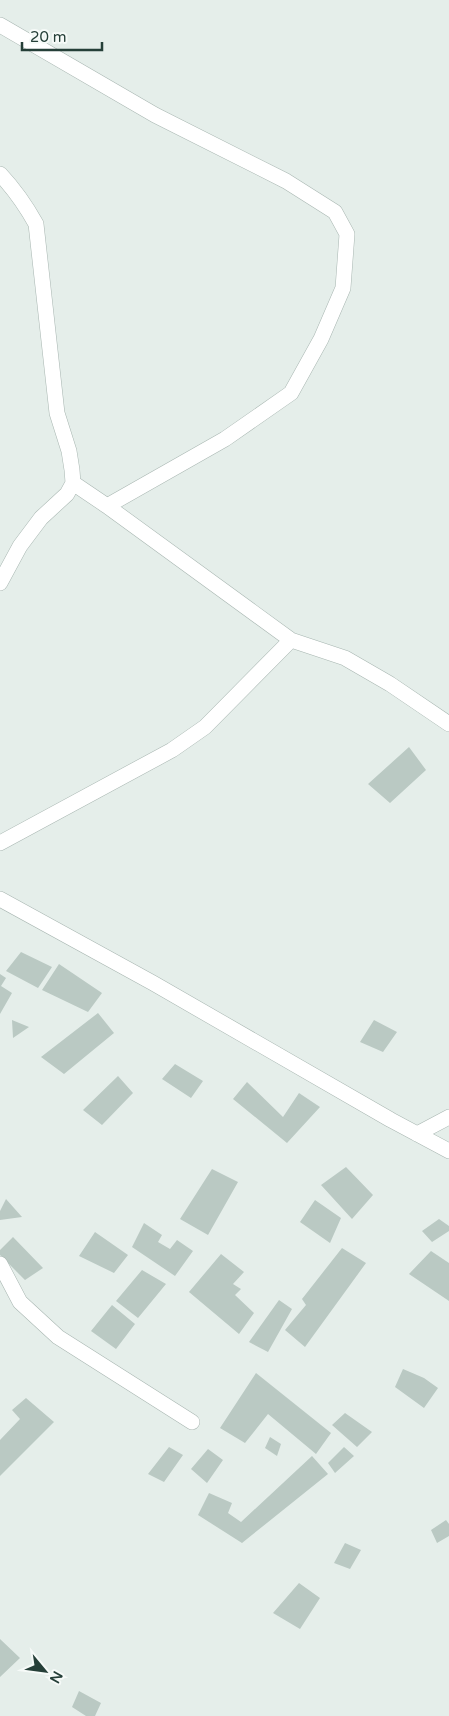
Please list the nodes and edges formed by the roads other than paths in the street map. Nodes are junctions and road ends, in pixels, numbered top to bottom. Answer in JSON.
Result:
{"nodes":[{"id":1,"x":0,"y":25,"type":"edge"},
{"id":2,"x":0,"y":174,"type":"edge"},
{"id":3,"x":72,"y":483,"type":"junction"},
{"id":4,"x":107,"y":506,"type":"junction"},
{"id":5,"x":0,"y":583,"type":"edge"},
{"id":6,"x":291,"y":640,"type":"junction"},
{"id":7,"x":449,"y":724,"type":"edge"},
{"id":8,"x":0,"y":843,"type":"edge"},
{"id":9,"x":0,"y":899,"type":"edge"},
{"id":10,"x":449,"y":1117,"type":"edge"},
{"id":11,"x":417,"y":1134,"type":"junction"},
{"id":12,"x":449,"y":1151,"type":"edge"},
{"id":13,"x":0,"y":1264,"type":"edge"},
{"id":14,"x":192,"y":1422,"type":"dead end"}],
"edges":[{"from":1,"to":4,"type":"street"},
{"from":2,"to":3,"type":"street"},
{"from":3,"to":4,"type":"street"},
{"from":3,"to":5,"type":"street"},
{"from":4,"to":6,"type":"street"},
{"from":6,"to":7,"type":"street"},
{"from":6,"to":8,"type":"street"},
{"from":9,"to":11,"type":"street"},
{"from":10,"to":11,"type":"street"},
{"from":11,"to":12,"type":"street"},
{"from":13,"to":14,"type":"street"}]}
